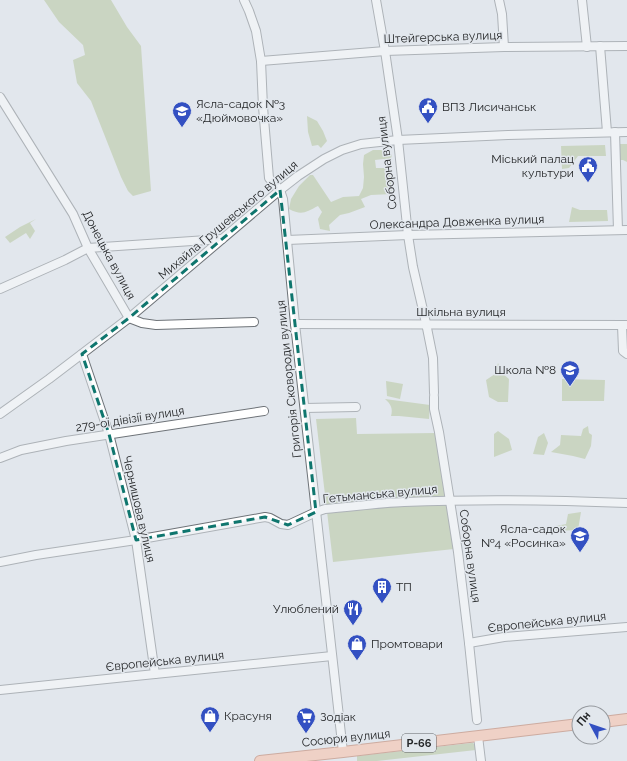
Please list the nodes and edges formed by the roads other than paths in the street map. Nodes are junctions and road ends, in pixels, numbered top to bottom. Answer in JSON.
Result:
{"nodes":[{"id":1,"x":244,"y":0,"type":"edge"},
{"id":2,"x":376,"y":0,"type":"edge"},
{"id":3,"x":499,"y":0,"type":"edge"},
{"id":4,"x":582,"y":0,"type":"edge"},
{"id":5,"x":587,"y":46,"type":"junction"},
{"id":6,"x":600,"y":46,"type":"junction"},
{"id":7,"x":627,"y":46,"type":"edge"},
{"id":8,"x":504,"y":47,"type":"junction"},
{"id":9,"x":385,"y":51,"type":"junction"},
{"id":10,"x":261,"y":61,"type":"junction"},
{"id":11,"x":0,"y":97,"type":"edge"},
{"id":12,"x":611,"y":132,"type":"junction"},
{"id":13,"x":627,"y":132,"type":"edge"},
{"id":14,"x":398,"y":140,"type":"junction"},
{"id":15,"x":280,"y":190,"type":"junction"},
{"id":16,"x":618,"y":230,"type":"junction"},
{"id":17,"x":627,"y":230,"type":"edge"},
{"id":18,"x":408,"y":235,"type":"junction"},
{"id":19,"x":222,"y":239,"type":"junction"},
{"id":20,"x":287,"y":240,"type":"junction"},
{"id":21,"x":88,"y":248,"type":"junction"},
{"id":22,"x":0,"y":289,"type":"edge"},
{"id":23,"x":129,"y":318,"type":"junction"},
{"id":24,"x":254,"y":322,"type":"dead end"},
{"id":25,"x":295,"y":324,"type":"junction"},
{"id":26,"x":426,"y":324,"type":"junction"},
{"id":27,"x":625,"y":325,"type":"edge"},
{"id":28,"x":82,"y":354,"type":"junction"},
{"id":29,"x":627,"y":354,"type":"edge"},
{"id":30,"x":356,"y":407,"type":"dead end"},
{"id":31,"x":305,"y":408,"type":"junction"},
{"id":32,"x":264,"y":411,"type":"dead end"},
{"id":33,"x":0,"y":414,"type":"edge"},
{"id":34,"x":109,"y":434,"type":"junction"},
{"id":35,"x":0,"y":458,"type":"edge"},
{"id":36,"x":450,"y":501,"type":"junction"},
{"id":37,"x":627,"y":503,"type":"edge"},
{"id":38,"x":316,"y":512,"type":"junction"},
{"id":39,"x":136,"y":540,"type":"junction"},
{"id":40,"x":0,"y":562,"type":"edge"},
{"id":41,"x":627,"y":626,"type":"edge"},
{"id":42,"x":469,"y":643,"type":"junction"},
{"id":43,"x":332,"y":656,"type":"junction"},
{"id":44,"x":155,"y":674,"type":"junction"},
{"id":45,"x":0,"y":690,"type":"edge"},
{"id":46,"x":627,"y":719,"type":"edge"},
{"id":47,"x":477,"y":720,"type":"dead end"},
{"id":48,"x":611,"y":721,"type":"edge"},
{"id":49,"x":571,"y":725,"type":"edge"},
{"id":50,"x":478,"y":736,"type":"junction"},
{"id":51,"x":344,"y":757,"type":"edge"},
{"id":52,"x":260,"y":761,"type":"edge"},
{"id":53,"x":481,"y":761,"type":"edge"}],
"edges":[{"from":1,"to":10,"type":"street","name":"Григорія Сковороди вулиця"},
{"from":2,"to":9,"type":"street","name":"Соборна вулиця"},
{"from":3,"to":8,"type":"street"},
{"from":4,"to":5,"type":"street"},
{"from":5,"to":6,"type":"street","name":"Штейгерська вулиця"},
{"from":5,"to":8,"type":"street","name":"Штейгерська вулиця"},
{"from":6,"to":7,"type":"street","name":"Штейгерська вулиця"},
{"from":6,"to":12,"type":"street"},
{"from":8,"to":9,"type":"street","name":"Штейгерська вулиця"},
{"from":9,"to":10,"type":"street","name":"Штейгерська вулиця"},
{"from":9,"to":14,"type":"street","name":"Соборна вулиця"},
{"from":10,"to":15,"type":"street","name":"Григорія Сковороди вулиця"},
{"from":11,"to":21,"type":"street","name":"Донецька вулиця"},
{"from":12,"to":13,"type":"street","name":"Михайла Грушевського вулиця"},
{"from":12,"to":14,"type":"street","name":"Михайла Грушевського вулиця"},
{"from":12,"to":16,"type":"street"},
{"from":14,"to":15,"type":"street","name":"Михайла Грушевського вулиця"},
{"from":14,"to":18,"type":"street","name":"Соборна вулиця"},
{"from":15,"to":19,"type":"street","name":"Михайла Грушевського вулиця"},
{"from":15,"to":20,"type":"street","name":"Григорія Сковороди вулиця"},
{"from":16,"to":17,"type":"street","name":"Олександра Довженка вулиця"},
{"from":16,"to":18,"type":"street","name":"Олександра Довженка вулиця"},
{"from":18,"to":20,"type":"street","name":"Олександра Довженка вулиця"},
{"from":18,"to":26,"type":"street","name":"Соборна вулиця"},
{"from":19,"to":21,"type":"street"},
{"from":19,"to":23,"type":"street","name":"Михайла Грушевського вулиця"},
{"from":20,"to":25,"type":"street","name":"Григорія Сковороди вулиця"},
{"from":21,"to":22,"type":"street"},
{"from":21,"to":23,"type":"street","name":"Донецька вулиця"},
{"from":23,"to":24,"type":"street","name":"Донецька вулиця"},
{"from":23,"to":28,"type":"street","name":"Михайла Грушевського вулиця"},
{"from":25,"to":26,"type":"street","name":"Шкільна вулиця"},
{"from":25,"to":31,"type":"street","name":"Григорія Сковороди вулиця"},
{"from":26,"to":27,"type":"street","name":"Шкільна вулиця"},
{"from":26,"to":36,"type":"street","name":"Соборна вулиця"},
{"from":27,"to":29,"type":"street"},
{"from":28,"to":33,"type":"street","name":"Михайла Грушевського вулиця"},
{"from":28,"to":34,"type":"street","name":"Чернишова вулиця"},
{"from":30,"to":31,"type":"street"},
{"from":31,"to":38,"type":"street","name":"Григорія Сковороди вулиця"},
{"from":32,"to":34,"type":"street","name":"279-ої дівізії вулиця"},
{"from":34,"to":35,"type":"street","name":"279-ої дівізії вулиця"},
{"from":34,"to":39,"type":"street","name":"Чернишова вулиця"},
{"from":36,"to":37,"type":"street","name":"Гетьманська вулиця"},
{"from":36,"to":38,"type":"street","name":"Гетьманська вулиця"},
{"from":36,"to":42,"type":"street","name":"Соборна вулиця"},
{"from":38,"to":39,"type":"street","name":"Гетьманська вулиця"},
{"from":38,"to":43,"type":"street","name":"Григорія Сковороди вулиця"},
{"from":39,"to":40,"type":"street","name":"Гетьманська вулиця"},
{"from":39,"to":44,"type":"street","name":"Чернишова вулиця"},
{"from":41,"to":42,"type":"street","name":"Європейська вулиця"},
{"from":42,"to":47,"type":"street","name":"Соборна вулиця"},
{"from":43,"to":44,"type":"street","name":"Європейська вулиця"},
{"from":43,"to":51,"type":"street","name":"Григорія Сковороди вулиця"},
{"from":44,"to":45,"type":"street","name":"Європейська вулиця"},
{"from":46,"to":48,"type":"main road"},
{"from":49,"to":50,"type":"main road","name":"Сосюри вулиця","number":"Р-66"},
{"from":50,"to":51,"type":"main road","name":"Сосюри вулиця","number":"Р-66"},
{"from":50,"to":53,"type":"street"},
{"from":51,"to":52,"type":"main road","name":"Сосюри вулиця","number":"Р-66"}]}
